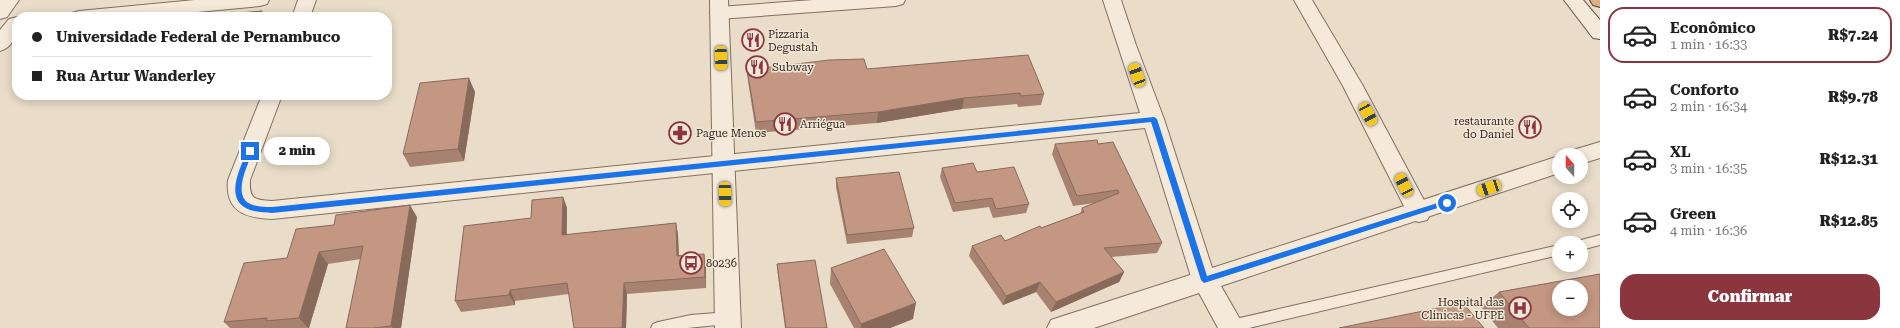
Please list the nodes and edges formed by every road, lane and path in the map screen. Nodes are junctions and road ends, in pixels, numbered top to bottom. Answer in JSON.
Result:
{"nodes":[{"id":1,"x":10,"y":0,"type":"edge"},
{"id":2,"x":260,"y":0,"type":"edge"},
{"id":3,"x":307,"y":0,"type":"edge"},
{"id":4,"x":896,"y":0,"type":"edge"},
{"id":5,"x":1112,"y":0,"type":"edge"},
{"id":6,"x":1303,"y":0,"type":"edge"},
{"id":7,"x":1574,"y":0,"type":"edge"},
{"id":8,"x":719,"y":7,"type":"edge"},
{"id":9,"x":132,"y":12,"type":"edge"},
{"id":10,"x":303,"y":12,"type":"edge"},
{"id":11,"x":8,"y":21,"type":"edge"},
{"id":12,"x":1600,"y":33,"type":"edge"},
{"id":13,"x":0,"y":44,"type":"edge"},
{"id":14,"x":270,"y":100,"type":"edge"},
{"id":15,"x":1154,"y":119,"type":"junction"},
{"id":16,"x":1600,"y":150,"type":"edge"},
{"id":17,"x":1588,"y":154,"type":"edge"},
{"id":18,"x":724,"y":163,"type":"junction"},
{"id":19,"x":1552,"y":166,"type":"edge"},
{"id":20,"x":1419,"y":213,"type":"junction"},
{"id":21,"x":1600,"y":240,"type":"edge"},
{"id":22,"x":1588,"y":243,"type":"edge"},
{"id":23,"x":1552,"y":252,"type":"edge"},
{"id":24,"x":1204,"y":280,"type":"junction"},
{"id":25,"x":728,"y":323,"type":"edge"},
{"id":26,"x":1232,"y":327,"type":"edge"},
{"id":27,"x":658,"y":328,"type":"edge"},
{"id":28,"x":1060,"y":328,"type":"edge"}],
"edges":[{"from":1,"to":11,"type":"street"},
{"from":2,"to":9,"type":"street"},
{"from":3,"to":10,"type":"street"},
{"from":4,"to":8,"type":"street"},
{"from":5,"to":15,"type":"street"},
{"from":6,"to":20,"type":"street"},
{"from":7,"to":12,"type":"street"},
{"from":8,"to":18,"type":"street"},
{"from":11,"to":13,"type":"street"},
{"from":14,"to":18,"type":"street"},
{"from":15,"to":18,"type":"street"},
{"from":15,"to":24,"type":"street"},
{"from":16,"to":17,"type":"street"},
{"from":18,"to":25,"type":"street"},
{"from":19,"to":20,"type":"street"},
{"from":20,"to":24,"type":"street"},
{"from":21,"to":22,"type":"lane"},
{"from":23,"to":26,"type":"lane"},
{"from":24,"to":26,"type":"street"},
{"from":24,"to":28,"type":"street"},
{"from":25,"to":27,"type":"lane"}]}
